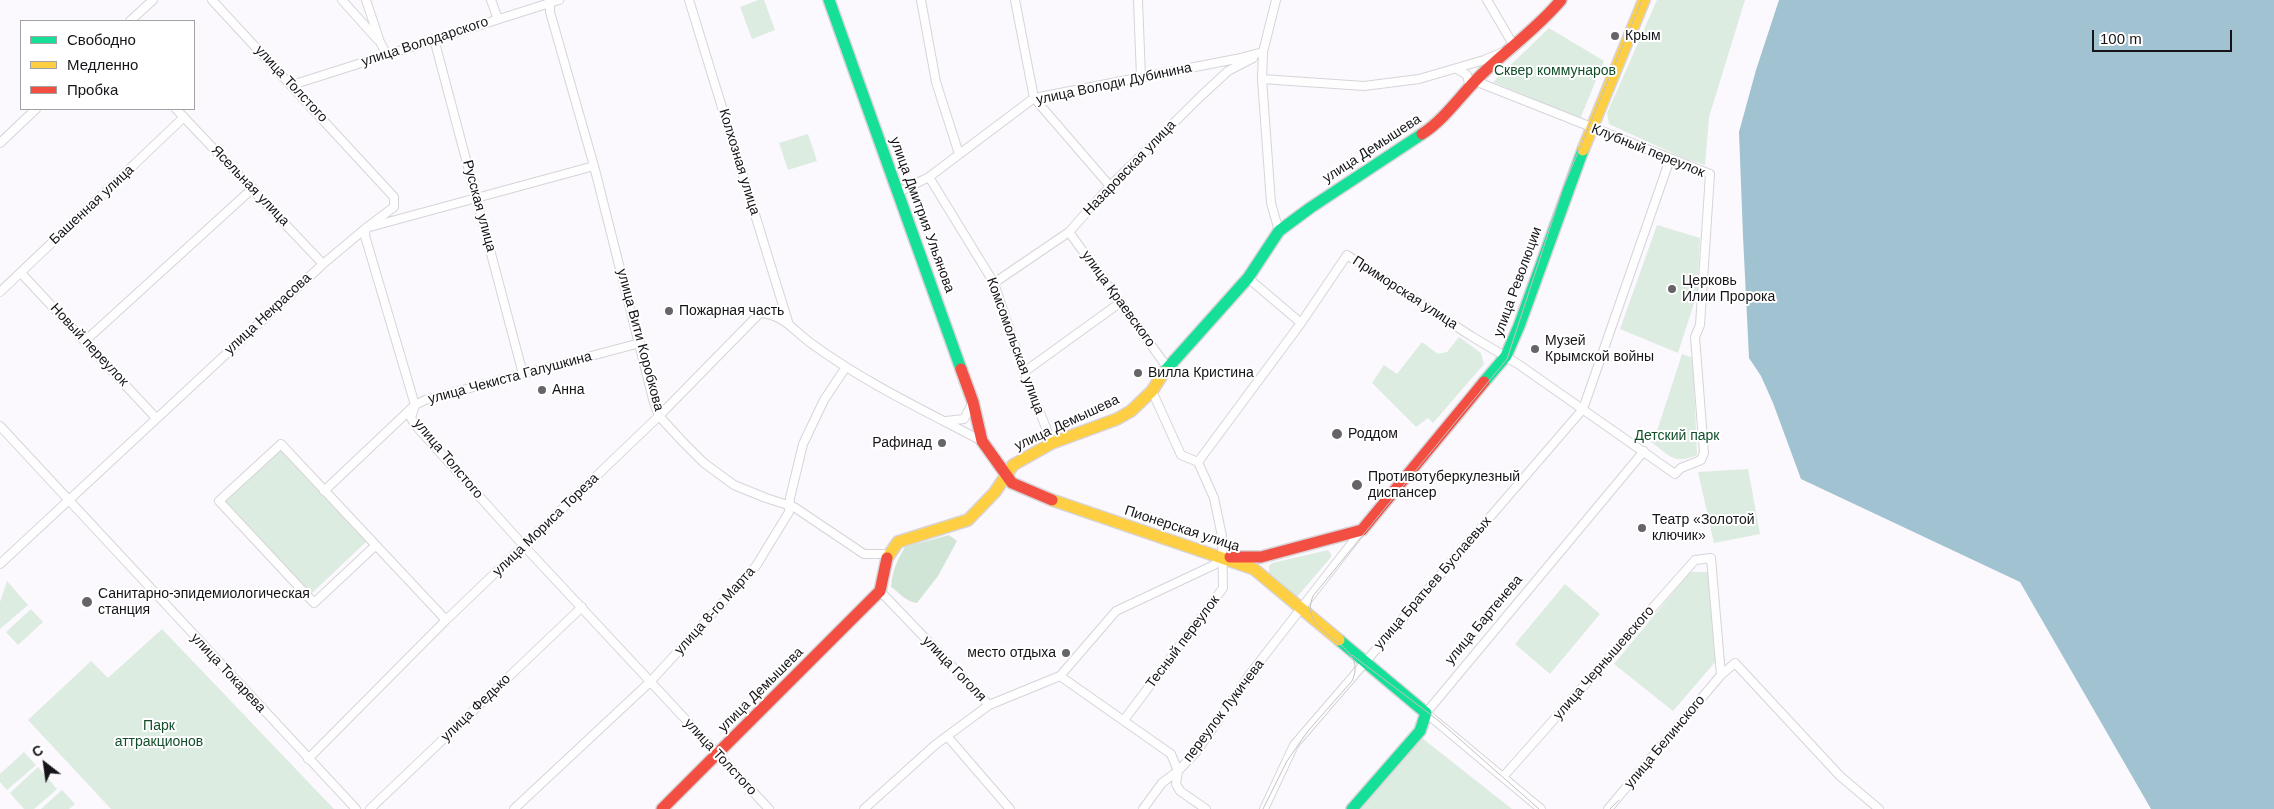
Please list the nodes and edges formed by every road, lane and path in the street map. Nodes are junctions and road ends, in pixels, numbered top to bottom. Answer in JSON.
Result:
{"nodes":[{"id":1,"x":153,"y":0,"type":"edge"},
{"id":2,"x":212,"y":0,"type":"edge"},
{"id":3,"x":342,"y":0,"type":"edge"},
{"id":4,"x":366,"y":0,"type":"edge"},
{"id":5,"x":491,"y":0,"type":"edge"},
{"id":6,"x":690,"y":0,"type":"edge"},
{"id":7,"x":829,"y":0,"type":"edge"},
{"id":8,"x":921,"y":0,"type":"edge"},
{"id":9,"x":1015,"y":0,"type":"edge"},
{"id":10,"x":1138,"y":0,"type":"edge"},
{"id":11,"x":1276,"y":0,"type":"edge"},
{"id":12,"x":1487,"y":0,"type":"edge"},
{"id":13,"x":1644,"y":0,"type":"edge"},
{"id":14,"x":553,"y":1,"type":"edge"},
{"id":15,"x":1559,"y":2,"type":"edge"},
{"id":16,"x":498,"y":18,"type":"junction"},
{"id":17,"x":131,"y":20,"type":"edge"},
{"id":18,"x":434,"y":39,"type":"junction"},
{"id":19,"x":380,"y":42,"type":"junction"},
{"id":20,"x":1513,"y":47,"type":"junction"},
{"id":21,"x":1263,"y":52,"type":"junction"},
{"id":22,"x":387,"y":55,"type":"junction"},
{"id":23,"x":1457,"y":69,"type":"junction"},
{"id":24,"x":1141,"y":77,"type":"junction"},
{"id":25,"x":1262,"y":80,"type":"junction"},
{"id":26,"x":1472,"y":84,"type":"junction"},
{"id":27,"x":292,"y":85,"type":"junction"},
{"id":28,"x":1034,"y":98,"type":"junction"},
{"id":29,"x":35,"y":110,"type":"edge"},
{"id":30,"x":177,"y":110,"type":"edge"},
{"id":31,"x":184,"y":117,"type":"junction"},
{"id":32,"x":1591,"y":128,"type":"junction"},
{"id":33,"x":0,"y":143,"type":"edge"},
{"id":34,"x":959,"y":154,"type":"junction"},
{"id":35,"x":1670,"y":159,"type":"junction"},
{"id":36,"x":594,"y":166,"type":"junction"},
{"id":37,"x":928,"y":176,"type":"junction"},
{"id":38,"x":1110,"y":186,"type":"junction"},
{"id":39,"x":252,"y":188,"type":"junction"},
{"id":40,"x":898,"y":192,"type":"junction"},
{"id":41,"x":477,"y":197,"type":"junction"},
{"id":42,"x":366,"y":228,"type":"junction"},
{"id":43,"x":1280,"y":231,"type":"junction"},
{"id":44,"x":1069,"y":232,"type":"junction"},
{"id":45,"x":323,"y":264,"type":"junction"},
{"id":46,"x":21,"y":273,"type":"junction"},
{"id":47,"x":1248,"y":278,"type":"junction"},
{"id":48,"x":994,"y":283,"type":"junction"},
{"id":49,"x":0,"y":292,"type":"edge"},
{"id":50,"x":1121,"y":302,"type":"junction"},
{"id":51,"x":1301,"y":323,"type":"junction"},
{"id":52,"x":789,"y":325,"type":"junction"},
{"id":53,"x":85,"y":341,"type":"junction"},
{"id":54,"x":640,"y":343,"type":"junction"},
{"id":55,"x":1506,"y":356,"type":"junction"},
{"id":56,"x":846,"y":367,"type":"junction"},
{"id":57,"x":1167,"y":367,"type":"junction"},
{"id":58,"x":1024,"y":372,"type":"junction"},
{"id":59,"x":523,"y":374,"type":"junction"},
{"id":60,"x":1152,"y":391,"type":"junction"},
{"id":61,"x":972,"y":402,"type":"junction"},
{"id":62,"x":415,"y":405,"type":"junction"},
{"id":63,"x":1583,"y":409,"type":"junction"},
{"id":64,"x":660,"y":416,"type":"junction"},
{"id":65,"x":156,"y":418,"type":"junction"},
{"id":66,"x":944,"y":421,"type":"junction"},
{"id":67,"x":0,"y":426,"type":"edge"},
{"id":68,"x":982,"y":441,"type":"junction"},
{"id":69,"x":1052,"y":443,"type":"junction"},
{"id":70,"x":1644,"y":451,"type":"junction"},
{"id":71,"x":1198,"y":462,"type":"junction"},
{"id":72,"x":1675,"y":474,"type":"joint"},
{"id":73,"x":1006,"y":477,"type":"junction"},
{"id":74,"x":324,"y":491,"type":"junction"},
{"id":75,"x":69,"y":500,"type":"junction"},
{"id":76,"x":790,"y":506,"type":"junction"},
{"id":77,"x":1362,"y":530,"type":"junction"},
{"id":78,"x":375,"y":546,"type":"junction"},
{"id":79,"x":524,"y":546,"type":"junction"},
{"id":80,"x":888,"y":554,"type":"junction"},
{"id":81,"x":1223,"y":557,"type":"junction"},
{"id":82,"x":1261,"y":557,"type":"junction"},
{"id":83,"x":0,"y":564,"type":"edge"},
{"id":84,"x":1254,"y":569,"type":"junction"},
{"id":85,"x":880,"y":591,"type":"junction"},
{"id":86,"x":582,"y":607,"type":"junction"},
{"id":87,"x":1300,"y":608,"type":"junction"},
{"id":88,"x":446,"y":620,"type":"junction"},
{"id":89,"x":1365,"y":662,"type":"junction"},
{"id":90,"x":1721,"y":675,"type":"junction"},
{"id":91,"x":1060,"y":676,"type":"junction"},
{"id":92,"x":651,"y":681,"type":"junction"},
{"id":93,"x":989,"y":705,"type":"junction"},
{"id":94,"x":1426,"y":713,"type":"junction"},
{"id":95,"x":1124,"y":720,"type":"junction"},
{"id":96,"x":947,"y":736,"type":"junction"},
{"id":97,"x":718,"y":755,"type":"junction"},
{"id":98,"x":308,"y":759,"type":"junction"},
{"id":99,"x":1178,"y":771,"type":"junction"},
{"id":100,"x":1503,"y":778,"type":"junction"},
{"id":101,"x":356,"y":809,"type":"edge"},
{"id":102,"x":370,"y":809,"type":"edge"},
{"id":103,"x":514,"y":809,"type":"edge"},
{"id":104,"x":662,"y":809,"type":"edge"},
{"id":105,"x":769,"y":809,"type":"edge"},
{"id":106,"x":864,"y":809,"type":"edge"},
{"id":107,"x":1010,"y":809,"type":"edge"},
{"id":108,"x":1143,"y":809,"type":"edge"},
{"id":109,"x":1206,"y":809,"type":"edge"},
{"id":110,"x":1264,"y":809,"type":"edge"},
{"id":111,"x":1352,"y":809,"type":"edge"},
{"id":112,"x":1541,"y":809,"type":"edge"},
{"id":113,"x":1608,"y":809,"type":"edge"},
{"id":114,"x":1879,"y":809,"type":"edge"}],
"edges":[{"from":1,"to":17,"type":"street"},
{"from":2,"to":27,"type":"street","name":"улица Толстого"},
{"from":3,"to":19,"type":"street"},
{"from":4,"to":19,"type":"street"},
{"from":5,"to":16,"type":"street"},
{"from":6,"to":52,"type":"street","name":"Колхозная улица"},
{"from":7,"to":40,"type":"street","name":"улица Дмитрия Ульянова"},
{"from":8,"to":34,"type":"street"},
{"from":9,"to":28,"type":"street"},
{"from":10,"to":24,"type":"street"},
{"from":11,"to":21,"type":"street"},
{"from":12,"to":20,"type":"street"},
{"from":13,"to":32,"type":"street","name":"улица Революции"},
{"from":14,"to":16,"type":"street","name":"улица Володарского"},
{"from":14,"to":36,"type":"street","name":"улица Вити Коробкова"},
{"from":15,"to":20,"type":"street","name":"улица Демышева"},
{"from":16,"to":18,"type":"street","name":"улица Володарского"},
{"from":18,"to":22,"type":"street","name":"улица Володарского"},
{"from":18,"to":41,"type":"street","name":"Русская улица"},
{"from":19,"to":22,"type":"street"},
{"from":20,"to":23,"type":"street"},
{"from":20,"to":26,"type":"street","name":"улица Демышева"},
{"from":21,"to":24,"type":"street","name":"улица Володи Дубинина"},
{"from":21,"to":25,"type":"street"},
{"from":21,"to":38,"type":"street","name":"Назаровская улица"},
{"from":22,"to":27,"type":"street","name":"улица Володарского"},
{"from":23,"to":25,"type":"street"},
{"from":23,"to":26,"type":"street"},
{"from":24,"to":28,"type":"street","name":"улица Володи Дубинина"},
{"from":25,"to":43,"type":"street"},
{"from":26,"to":32,"type":"street","name":"Клубный переулок"},
{"from":26,"to":43,"type":"street","name":"улица Демышева"},
{"from":27,"to":42,"type":"street","name":"улица Толстого"},
{"from":28,"to":34,"type":"street","name":"улица Володи Дубинина"},
{"from":28,"to":38,"type":"street"},
{"from":29,"to":33,"type":"street"},
{"from":30,"to":31,"type":"street","name":"Ясельная улица"},
{"from":31,"to":39,"type":"street","name":"Ясельная улица"},
{"from":31,"to":46,"type":"street","name":"Башенная улица"},
{"from":32,"to":35,"type":"street","name":"Клубный переулок"},
{"from":32,"to":55,"type":"street","name":"улица Революции"},
{"from":34,"to":37,"type":"street","name":"улица Володи Дубинина"},
{"from":35,"to":63,"type":"street","name":"улица Братьев Буслаевых"},
{"from":35,"to":72,"type":"street","name":"Клубный переулок"},
{"from":36,"to":41,"type":"street","name":"улица Некрасова"},
{"from":36,"to":54,"type":"street","name":"улица Вити Коробкова"},
{"from":37,"to":40,"type":"street"},
{"from":37,"to":48,"type":"street","name":"Комсомольская улица"},
{"from":38,"to":44,"type":"street","name":"Назаровская улица"},
{"from":39,"to":45,"type":"street","name":"Ясельная улица"},
{"from":39,"to":53,"type":"street"},
{"from":40,"to":61,"type":"street","name":"улица Дмитрия Ульянова"},
{"from":41,"to":42,"type":"street","name":"улица Некрасова"},
{"from":41,"to":59,"type":"street","name":"Русская улица"},
{"from":42,"to":45,"type":"street","name":"улица Некрасова"},
{"from":42,"to":62,"type":"street","name":"улица Толстого"},
{"from":43,"to":47,"type":"street","name":"улица Демышева"},
{"from":44,"to":48,"type":"street","name":"Назаровская улица"},
{"from":44,"to":50,"type":"street","name":"улица Краевского"},
{"from":45,"to":65,"type":"street","name":"улица Некрасова"},
{"from":46,"to":49,"type":"street","name":"Башенная улица"},
{"from":46,"to":53,"type":"street","name":"Новый переулок"},
{"from":47,"to":51,"type":"street"},
{"from":47,"to":57,"type":"street","name":"улица Демышева"},
{"from":48,"to":58,"type":"street","name":"Комсомольская улица"},
{"from":50,"to":57,"type":"street","name":"улица Краевского"},
{"from":50,"to":58,"type":"street"},
{"from":51,"to":55,"type":"street","name":"Приморская улица"},
{"from":51,"to":71,"type":"street","name":"Приморская улица"},
{"from":52,"to":56,"type":"street","name":"Пионерская улица"},
{"from":52,"to":64,"type":"street","name":"улица Мориса Тореза"},
{"from":53,"to":65,"type":"street","name":"Новый переулок"},
{"from":54,"to":59,"type":"street","name":"улица Чекиста Галушкина"},
{"from":54,"to":64,"type":"street","name":"улица Вити Коробкова"},
{"from":55,"to":63,"type":"street","name":"Приморская улица"},
{"from":55,"to":77,"type":"street","name":"улица Революции"},
{"from":56,"to":66,"type":"street","name":"Пионерская улица"},
{"from":56,"to":76,"type":"street","name":"улица 8-го Марта"},
{"from":57,"to":60,"type":"street","name":"улица Демышева"},
{"from":58,"to":69,"type":"street","name":"Комсомольская улица"},
{"from":59,"to":62,"type":"street","name":"улица Чекиста Галушкина"},
{"from":60,"to":69,"type":"street","name":"улица Демышева"},
{"from":60,"to":71,"type":"street"},
{"from":61,"to":66,"type":"street"},
{"from":61,"to":68,"type":"street","name":"улица Дмитрия Ульянова"},
{"from":62,"to":74,"type":"street","name":"улица Чекиста Галушкина"},
{"from":62,"to":79,"type":"street","name":"улица Толстого"},
{"from":63,"to":70,"type":"street","name":"Приморская улица"},
{"from":63,"to":89,"type":"street","name":"улица Братьев Буслаевых"},
{"from":64,"to":76,"type":"street","name":"улица Вити Коробкова"},
{"from":64,"to":79,"type":"street","name":"улица Мориса Тореза"},
{"from":65,"to":75,"type":"street","name":"улица Некрасова"},
{"from":66,"to":68,"type":"street","name":"Пионерская улица"},
{"from":67,"to":75,"type":"street","name":"улица Токарева"},
{"from":68,"to":73,"type":"street","name":"Пионерская улица"},
{"from":69,"to":73,"type":"street","name":"улица Демышева"},
{"from":70,"to":72,"type":"street","name":"Приморская улица"},
{"from":70,"to":94,"type":"street","name":"улица Бартенева"},
{"from":71,"to":81,"type":"street"},
{"from":73,"to":80,"type":"street","name":"улица Демышева"},
{"from":73,"to":81,"type":"street","name":"Пионерская улица"},
{"from":74,"to":78,"type":"street"},
{"from":74,"to":78,"type":"street"},
{"from":75,"to":83,"type":"street","name":"улица Некрасова"},
{"from":75,"to":98,"type":"street","name":"улица Токарева"},
{"from":76,"to":80,"type":"street","name":"улица Вити Коробкова"},
{"from":76,"to":92,"type":"street","name":"улица 8-го Марта"},
{"from":77,"to":82,"type":"street"},
{"from":77,"to":87,"type":"street","name":"улица Революции"},
{"from":78,"to":88,"type":"street"},
{"from":79,"to":86,"type":"street","name":"улица Толстого"},
{"from":79,"to":88,"type":"street","name":"улица Мориса Тореза"},
{"from":80,"to":85,"type":"street"},
{"from":81,"to":82,"type":"street"},
{"from":81,"to":84,"type":"street","name":"Пионерская улица"},
{"from":81,"to":91,"type":"street"},
{"from":81,"to":95,"type":"street","name":"Тесный переулок"},
{"from":82,"to":84,"type":"street"},
{"from":84,"to":87,"type":"street","name":"Пионерская улица"},
{"from":85,"to":93,"type":"street","name":"улица Гоголя"},
{"from":85,"to":97,"type":"street","name":"улица Демышева"},
{"from":86,"to":92,"type":"street","name":"улица Толстого"},
{"from":86,"to":102,"type":"street","name":"улица Федько"},
{"from":87,"to":89,"type":"street","name":"Пионерская улица"},
{"from":87,"to":99,"type":"street","name":"переулок Лукичева"},
{"from":88,"to":98,"type":"street","name":"улица Мориса Тореза"},
{"from":89,"to":94,"type":"street","name":"Пионерская улица"},
{"from":89,"to":110,"type":"street","name":"улица Братьев Буслаевых"},
{"from":90,"to":100,"type":"street","name":"улица Чернышевского"},
{"from":90,"to":113,"type":"street","name":"улица Белинского"},
{"from":90,"to":114,"type":"street"},
{"from":91,"to":93,"type":"street"},
{"from":91,"to":95,"type":"street"},
{"from":92,"to":97,"type":"street","name":"улица Толстого"},
{"from":92,"to":103,"type":"street","name":"улица 8-го Марта"},
{"from":93,"to":96,"type":"street","name":"улица Гоголя"},
{"from":94,"to":100,"type":"street","name":"Пионерская улица"},
{"from":94,"to":111,"type":"street","name":"улица Бартенева"},
{"from":95,"to":99,"type":"street"},
{"from":96,"to":106,"type":"street","name":"улица Гоголя"},
{"from":96,"to":107,"type":"street"},
{"from":97,"to":104,"type":"street","name":"улица Демышева"},
{"from":97,"to":105,"type":"street","name":"улица Толстого"},
{"from":98,"to":101,"type":"street","name":"улица Токарева"},
{"from":99,"to":108,"type":"street","name":"переулок Лукичева"},
{"from":99,"to":109,"type":"street"},
{"from":100,"to":112,"type":"street","name":"Пионерская улица"}]}
